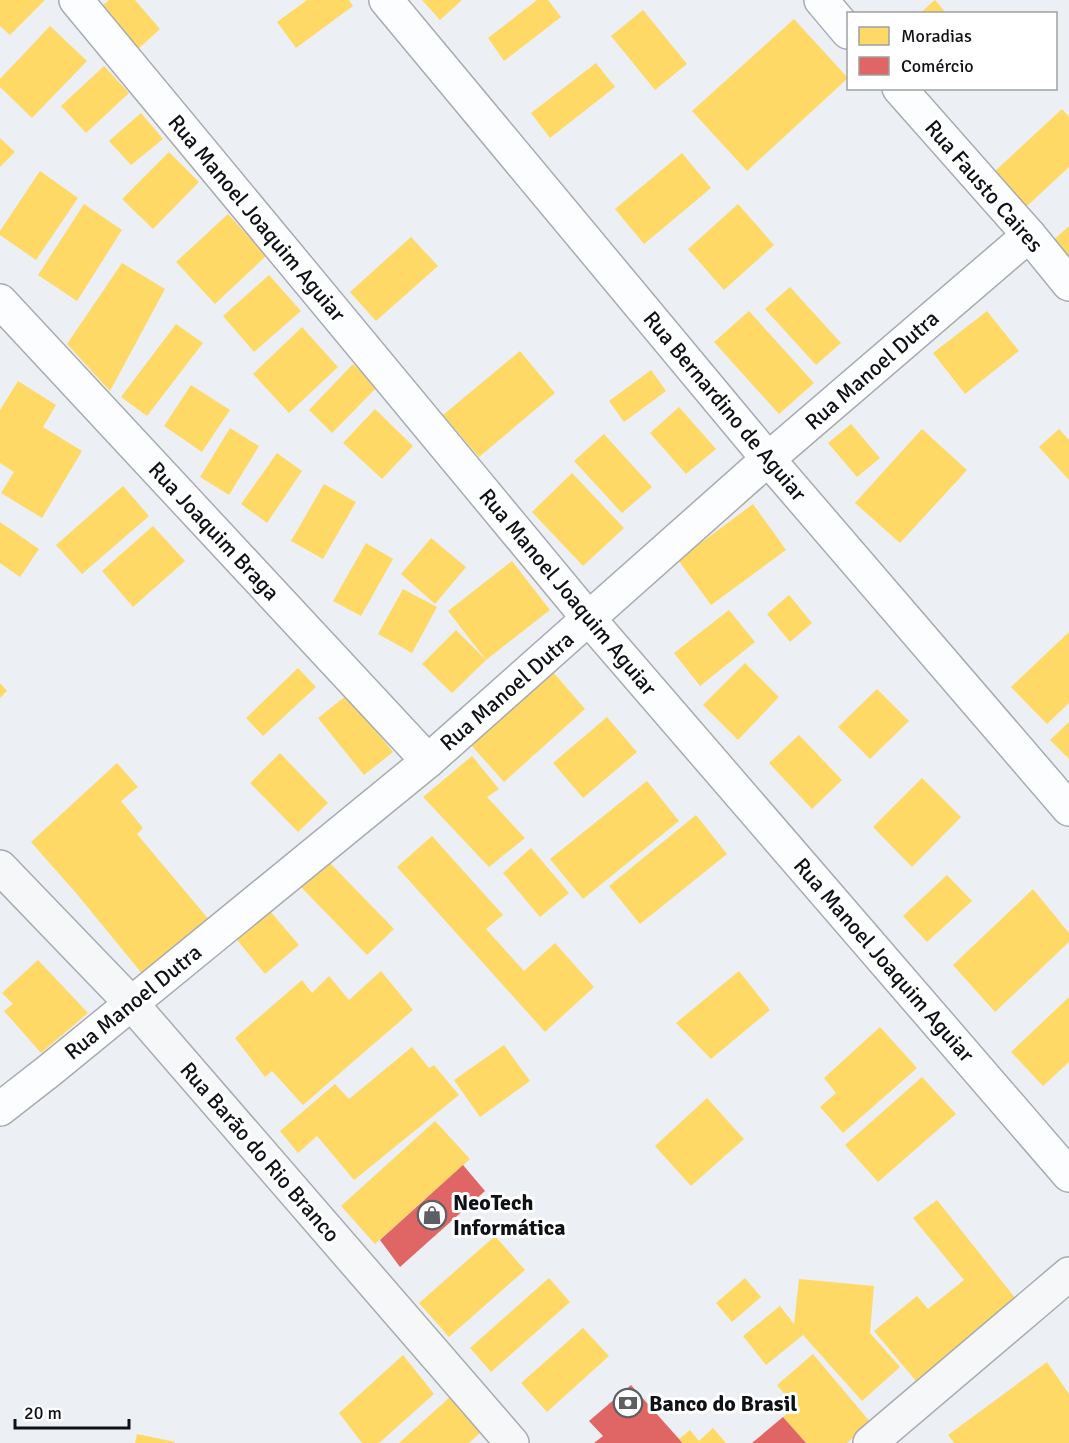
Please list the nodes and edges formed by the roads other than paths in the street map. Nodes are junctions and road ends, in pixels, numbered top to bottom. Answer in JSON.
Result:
{"nodes":[{"id":1,"x":76,"y":0,"type":"edge"},
{"id":2,"x":386,"y":0,"type":"edge"},
{"id":3,"x":821,"y":0,"type":"edge"},
{"id":4,"x":847,"y":30,"type":"edge"},
{"id":5,"x":901,"y":90,"type":"edge"},
{"id":6,"x":1029,"y":235,"type":"junction"},
{"id":7,"x":1069,"y":284,"type":"edge"},
{"id":8,"x":0,"y":301,"type":"edge"},
{"id":9,"x":768,"y":459,"type":"junction"},
{"id":10,"x":589,"y":619,"type":"junction"},
{"id":11,"x":428,"y":760,"type":"junction"},
{"id":12,"x":1069,"y":809,"type":"edge"},
{"id":13,"x":0,"y":867,"type":"edge"},
{"id":14,"x":132,"y":1003,"type":"junction"},
{"id":15,"x":0,"y":1109,"type":"edge"},
{"id":16,"x":1069,"y":1175,"type":"edge"},
{"id":17,"x":1069,"y":1274,"type":"edge"},
{"id":18,"x":512,"y":1443,"type":"edge"},
{"id":19,"x":870,"y":1443,"type":"edge"}],
"edges":[{"from":1,"to":10,"type":"street","name":"Rua Manoel Joaquim Aguiar"},
{"from":2,"to":9,"type":"street","name":"Rua Bernardino de Aguiar"},
{"from":3,"to":4,"type":"street"},
{"from":5,"to":6,"type":"street","name":"Rua Fausto Caires"},
{"from":6,"to":7,"type":"street","name":"Rua Fausto Caires"},
{"from":6,"to":9,"type":"street","name":"Rua Manoel Dutra"},
{"from":8,"to":11,"type":"street","name":"Rua Joaquim Braga"},
{"from":9,"to":10,"type":"street","name":"Rua Manoel Dutra"},
{"from":9,"to":12,"type":"street","name":"Rua Bernardino de Aguiar"},
{"from":10,"to":11,"type":"street","name":"Rua Manoel Dutra"},
{"from":10,"to":16,"type":"street","name":"Rua Manoel Joaquim Aguiar"},
{"from":11,"to":14,"type":"street","name":"Rua Manoel Dutra"},
{"from":13,"to":14,"type":"street","name":"Rua Barão do Rio Branco"},
{"from":14,"to":15,"type":"street","name":"Rua Manoel Dutra"},
{"from":14,"to":18,"type":"street","name":"Rua Barão do Rio Branco"},
{"from":17,"to":19,"type":"street"}]}
